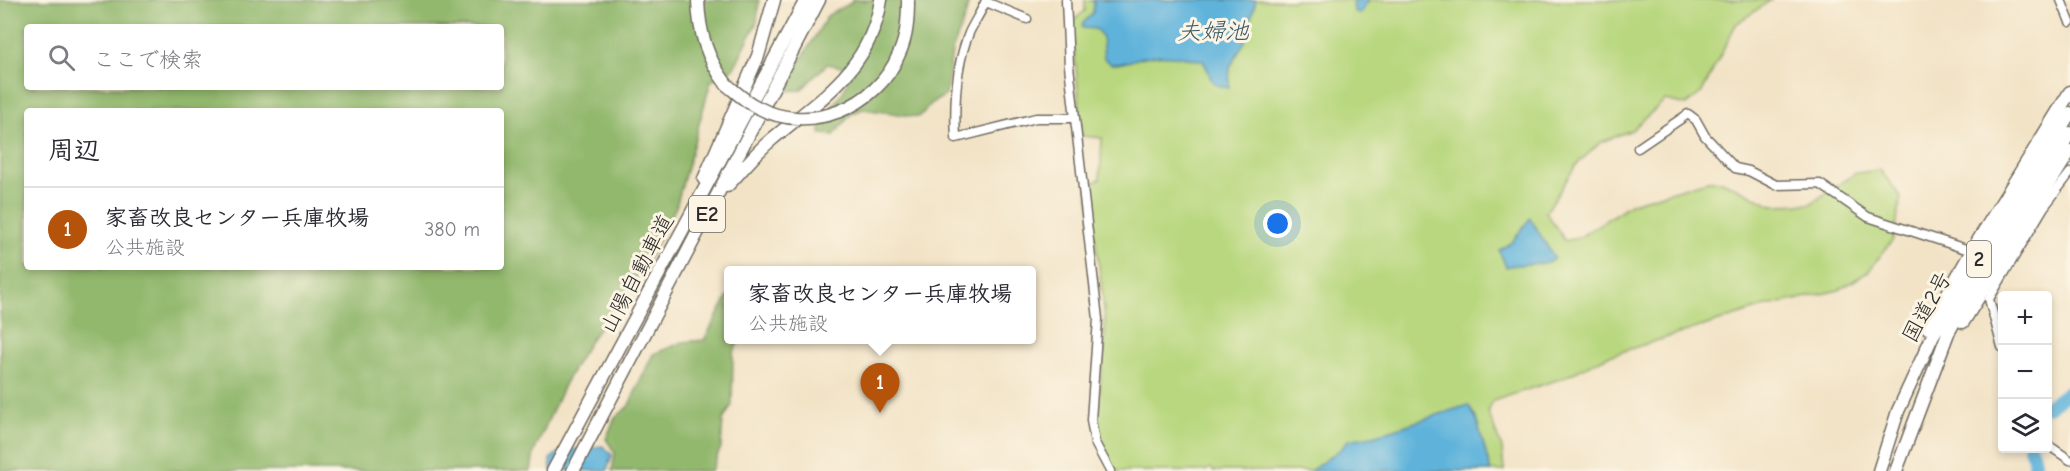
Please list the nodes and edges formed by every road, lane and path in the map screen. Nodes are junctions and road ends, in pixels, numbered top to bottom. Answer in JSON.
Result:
{"nodes":[{"id":1,"x":698,"y":0,"type":"edge"},
{"id":2,"x":774,"y":0,"type":"edge"},
{"id":3,"x":806,"y":0,"type":"edge"},
{"id":4,"x":819,"y":0,"type":"edge"},
{"id":5,"x":881,"y":0,"type":"edge"},
{"id":6,"x":908,"y":0,"type":"edge"},
{"id":7,"x":1066,"y":0,"type":"edge"},
{"id":8,"x":2061,"y":0,"type":"edge"},
{"id":9,"x":986,"y":1,"type":"edge"},
{"id":10,"x":1027,"y":19,"type":"dead end"},
{"id":11,"x":2070,"y":22,"type":"edge"},
{"id":12,"x":2070,"y":92,"type":"edge"},
{"id":13,"x":2070,"y":113,"type":"edge"},
{"id":14,"x":1075,"y":118,"type":"junction"},
{"id":15,"x":2070,"y":134,"type":"edge"},
{"id":16,"x":1638,"y":148,"type":"dead end"},
{"id":17,"x":2070,"y":151,"type":"edge"},
{"id":18,"x":2070,"y":173,"type":"edge"},
{"id":19,"x":717,"y":194,"type":"junction"},
{"id":20,"x":2025,"y":232,"type":"junction"},
{"id":21,"x":1972,"y":251,"type":"junction"},
{"id":22,"x":664,"y":268,"type":"junction"},
{"id":23,"x":2002,"y":345,"type":"edge"},
{"id":24,"x":1925,"y":389,"type":"junction"},
{"id":25,"x":1898,"y":411,"type":"junction"},
{"id":26,"x":2052,"y":448,"type":"edge"},
{"id":27,"x":2070,"y":460,"type":"edge"},
{"id":28,"x":554,"y":471,"type":"edge"},
{"id":29,"x":573,"y":471,"type":"edge"},
{"id":30,"x":1110,"y":471,"type":"edge"},
{"id":31,"x":1879,"y":471,"type":"edge"},
{"id":32,"x":1896,"y":471,"type":"edge"}],
"edges":[{"from":1,"to":6,"type":"highway","bridge":true},
{"from":2,"to":22,"type":"highway"},
{"from":3,"to":22,"type":"highway","name":"山陽自動車道","number":"E2"},
{"from":4,"to":19,"type":"highway","name":"山陽自動車道","number":"E2"},
{"from":5,"to":19,"type":"highway"},
{"from":7,"to":14,"type":"street"},
{"from":8,"to":11,"type":"street"},
{"from":9,"to":10,"type":"street"},
{"from":9,"to":14,"type":"street"},
{"from":12,"to":21,"type":"highway"},
{"from":13,"to":25,"type":"highway","name":"国道2号","number":"2"},
{"from":14,"to":30,"type":"street"},
{"from":15,"to":24,"type":"highway","name":"国道2号","number":"2"},
{"from":16,"to":21,"type":"street"},
{"from":17,"to":20,"type":"highway"},
{"from":18,"to":20,"type":"street"},
{"from":19,"to":29,"type":"highway","name":"山陽自動車道","number":"E2"},
{"from":20,"to":23,"type":"street"},
{"from":20,"to":24,"type":"highway"},
{"from":21,"to":25,"type":"highway"},
{"from":22,"to":28,"type":"highway","name":"山陽自動車道","number":"E2"},
{"from":24,"to":32,"type":"highway","name":"国道2号","number":"2"},
{"from":25,"to":31,"type":"highway","name":"国道2号","number":"2"},
{"from":26,"to":27,"type":"street"}]}
